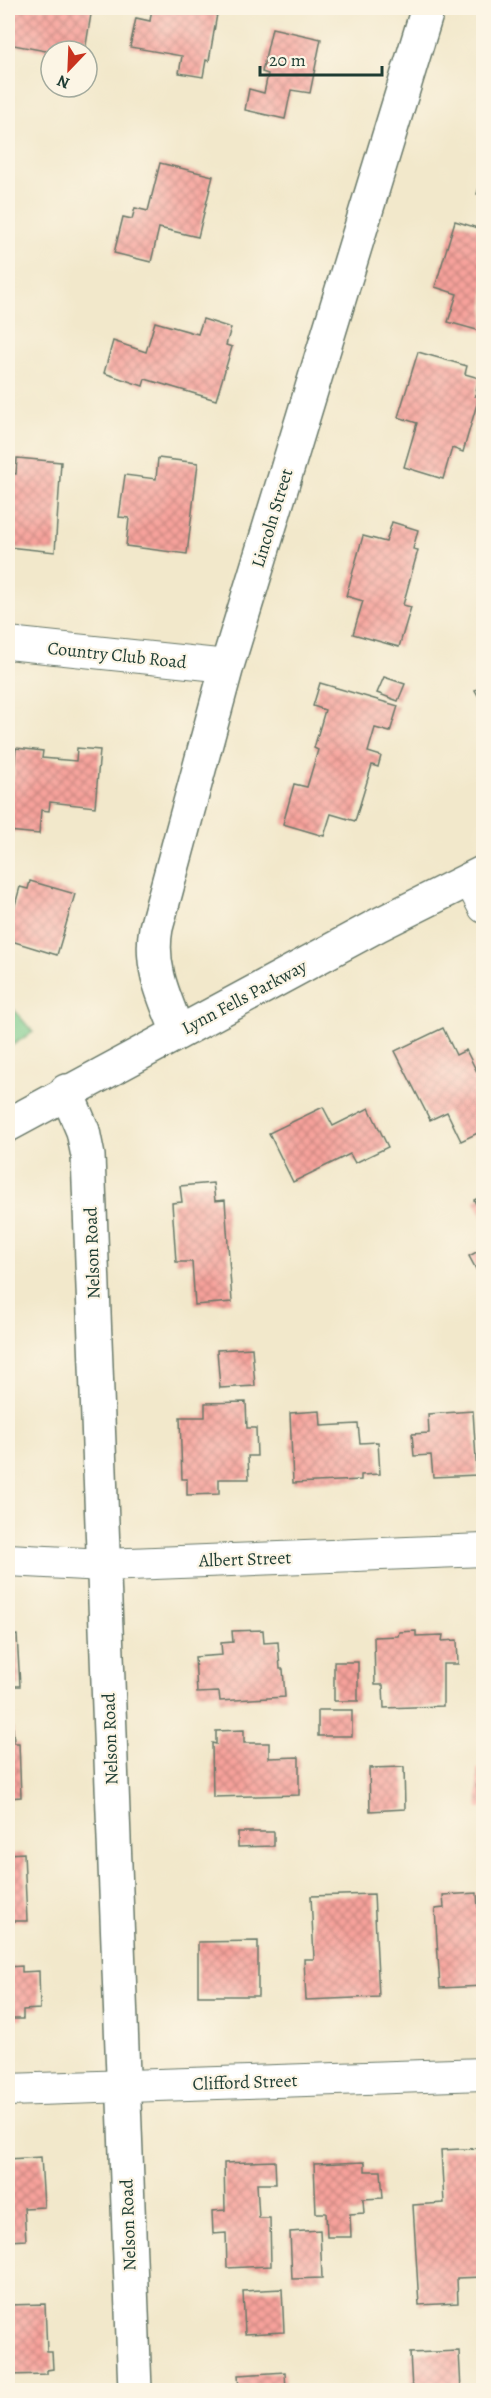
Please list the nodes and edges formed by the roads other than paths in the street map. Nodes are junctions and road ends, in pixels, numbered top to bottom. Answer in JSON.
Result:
{"nodes":[{"id":1,"x":428,"y":8,"type":"edge"},
{"id":2,"x":8,"y":643,"type":"edge"},
{"id":3,"x":226,"y":666,"type":"junction"},
{"id":4,"x":479,"y":886,"type":"edge"},
{"id":5,"x":178,"y":1032,"type":"junction"},
{"id":6,"x":66,"y":1092,"type":"junction"},
{"id":7,"x":8,"y":1125,"type":"edge"},
{"id":8,"x":483,"y":1550,"type":"edge"},
{"id":9,"x":8,"y":1560,"type":"edge"},
{"id":10,"x":104,"y":1564,"type":"junction"},
{"id":11,"x":483,"y":2074,"type":"edge"},
{"id":12,"x":122,"y":2086,"type":"junction"},
{"id":13,"x":8,"y":2090,"type":"edge"},
{"id":14,"x":135,"y":2391,"type":"edge"}],
"edges":[{"from":1,"to":3,"type":"street","name":"Lincoln Street"},
{"from":2,"to":3,"type":"street","name":"Country Club Road"},
{"from":3,"to":5,"type":"street","name":"Lincoln Street"},
{"from":4,"to":5,"type":"street","name":"Lynn Fells Parkway"},
{"from":5,"to":6,"type":"street","name":"Lynn Fells Parkway"},
{"from":6,"to":7,"type":"street","name":"Lynn Fells Parkway"},
{"from":6,"to":10,"type":"street","name":"Nelson Road"},
{"from":8,"to":10,"type":"street","name":"Albert Street"},
{"from":9,"to":10,"type":"street","name":"Albert Street"},
{"from":10,"to":12,"type":"street","name":"Nelson Road"},
{"from":11,"to":12,"type":"street","name":"Clifford Street"},
{"from":12,"to":13,"type":"street","name":"Clifford Street"},
{"from":12,"to":14,"type":"street","name":"Nelson Road"}]}
